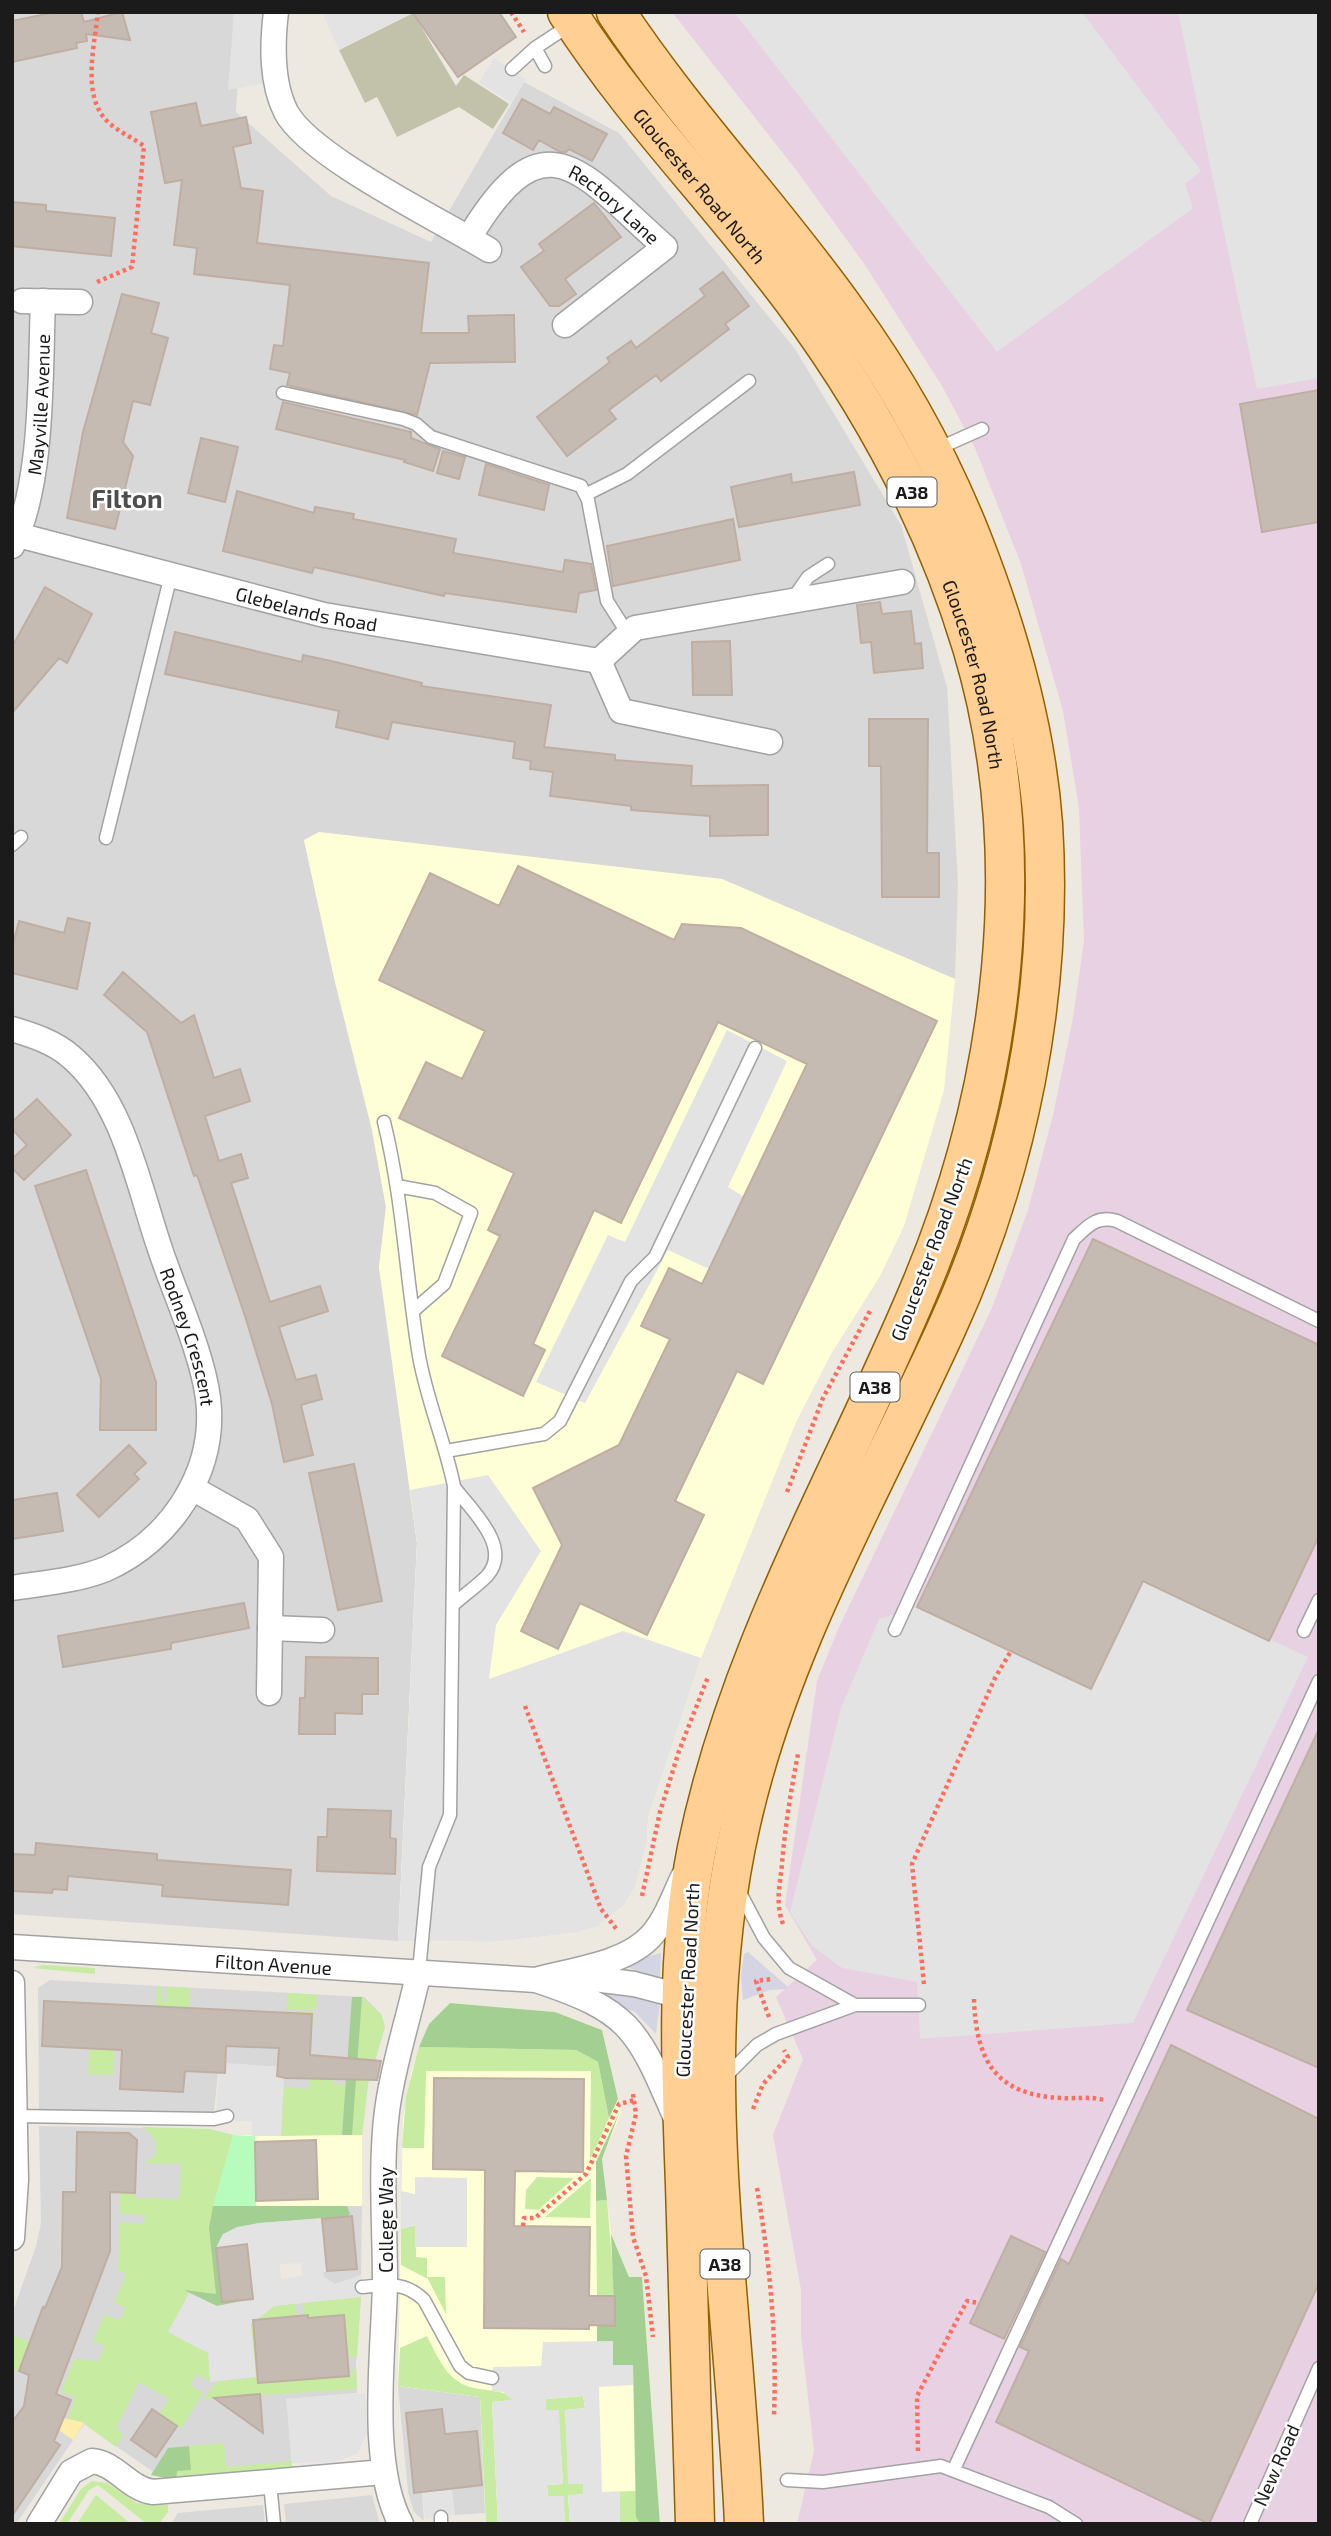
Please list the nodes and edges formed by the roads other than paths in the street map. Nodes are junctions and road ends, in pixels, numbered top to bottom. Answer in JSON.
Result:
{"nodes":[{"id":1,"x":276,"y":12,"type":"edge"},
{"id":2,"x":616,"y":12,"type":"edge"},
{"id":3,"x":570,"y":18,"type":"edge"},
{"id":4,"x":535,"y":48,"type":"junction"},
{"id":5,"x":545,"y":66,"type":"dead end"},
{"id":6,"x":512,"y":69,"type":"dead end"},
{"id":7,"x":26,"y":298,"type":"edge"},
{"id":8,"x":80,"y":302,"type":"road end"},
{"id":9,"x":565,"y":326,"type":"dead end"},
{"id":10,"x":749,"y":381,"type":"dead end"},
{"id":11,"x":283,"y":393,"type":"dead end"},
{"id":12,"x":982,"y":429,"type":"dead end"},
{"id":13,"x":933,"y":450,"type":"junction"},
{"id":14,"x":587,"y":494,"type":"junction"},
{"id":15,"x":15,"y":540,"type":"edge"},
{"id":16,"x":828,"y":564,"type":"dead end"},
{"id":17,"x":172,"y":575,"type":"junction"},
{"id":18,"x":902,"y":582,"type":"dead end"},
{"id":19,"x":791,"y":601,"type":"junction"},
{"id":20,"x":628,"y":634,"type":"junction"},
{"id":21,"x":599,"y":661,"type":"junction"},
{"id":22,"x":770,"y":742,"type":"dead end"},
{"id":23,"x":106,"y":838,"type":"dead end"},
{"id":24,"x":12,"y":1030,"type":"edge"},
{"id":25,"x":755,"y":1048,"type":"dead end"},
{"id":26,"x":384,"y":1122,"type":"dead end"},
{"id":27,"x":397,"y":1186,"type":"junction"},
{"id":28,"x":413,"y":1311,"type":"junction"},
{"id":29,"x":1319,"y":1321,"type":"edge"},
{"id":30,"x":446,"y":1451,"type":"junction"},
{"id":31,"x":454,"y":1486,"type":"junction"},
{"id":32,"x":192,"y":1488,"type":"junction"},
{"id":33,"x":12,"y":1588,"type":"edge"},
{"id":34,"x":1319,"y":1600,"type":"edge"},
{"id":35,"x":453,"y":1605,"type":"junction"},
{"id":36,"x":270,"y":1628,"type":"junction"},
{"id":37,"x":322,"y":1630,"type":"dead end"},
{"id":38,"x":895,"y":1630,"type":"dead end"},
{"id":39,"x":1304,"y":1631,"type":"dead end"},
{"id":40,"x":1319,"y":1681,"type":"edge"},
{"id":41,"x":269,"y":1693,"type":"dead end"},
{"id":42,"x":698,"y":1846,"type":"junction"},
{"id":43,"x":730,"y":1873,"type":"junction"},
{"id":44,"x":12,"y":1947,"type":"edge"},
{"id":45,"x":419,"y":1971,"type":"junction"},
{"id":46,"x":546,"y":1977,"type":"junction"},
{"id":47,"x":12,"y":1983,"type":"edge"},
{"id":48,"x":700,"y":2001,"type":"junction"},
{"id":49,"x":855,"y":2005,"type":"junction"},
{"id":50,"x":919,"y":2005,"type":"dead end"},
{"id":51,"x":716,"y":2085,"type":"junction"},
{"id":52,"x":14,"y":2116,"type":"junction"},
{"id":53,"x":227,"y":2116,"type":"dead end"},
{"id":54,"x":683,"y":2133,"type":"junction"},
{"id":55,"x":12,"y":2238,"type":"edge"},
{"id":56,"x":373,"y":2286,"type":"junction"},
{"id":57,"x":1319,"y":2368,"type":"edge"},
{"id":58,"x":492,"y":2378,"type":"dead end"},
{"id":59,"x":954,"y":2469,"type":"junction"},
{"id":60,"x":384,"y":2472,"type":"junction"},
{"id":61,"x":787,"y":2480,"type":"dead end"},
{"id":62,"x":270,"y":2483,"type":"junction"},
{"id":63,"x":400,"y":2522,"type":"edge"},
{"id":64,"x":39,"y":2524,"type":"edge"},
{"id":65,"x":274,"y":2524,"type":"edge"},
{"id":66,"x":695,"y":2524,"type":"edge"},
{"id":67,"x":744,"y":2524,"type":"edge"},
{"id":68,"x":1076,"y":2524,"type":"edge"},
{"id":69,"x":1250,"y":2524,"type":"edge"}],
"edges":[{"from":1,"to":9,"type":"street","name":"Rectory Lane"},
{"from":2,"to":13,"type":"main road","name":"Gloucester Road North","number":"A38"},
{"from":3,"to":4,"type":"lane"},
{"from":3,"to":42,"type":"main road","name":"Gloucester Road North","number":"A38"},
{"from":4,"to":5,"type":"lane"},
{"from":4,"to":6,"type":"lane"},
{"from":7,"to":8,"type":"street","name":"Mayville Avenue"},
{"from":7,"to":15,"type":"street","name":"Mayville Avenue"},
{"from":10,"to":14,"type":"lane"},
{"from":11,"to":14,"type":"lane"},
{"from":12,"to":13,"type":"lane"},
{"from":13,"to":43,"type":"main road","name":"Gloucester Road North","number":"A38"},
{"from":14,"to":20,"type":"lane"},
{"from":15,"to":17,"type":"street","name":"Glebelands Road"},
{"from":16,"to":19,"type":"lane"},
{"from":17,"to":21,"type":"street","name":"Glebelands Road"},
{"from":17,"to":23,"type":"lane"},
{"from":18,"to":19,"type":"street"},
{"from":19,"to":20,"type":"street"},
{"from":20,"to":21,"type":"street"},
{"from":21,"to":22,"type":"street"},
{"from":24,"to":32,"type":"street","name":"Rodney Crescent"},
{"from":25,"to":30,"type":"lane"},
{"from":26,"to":27,"type":"lane"},
{"from":27,"to":28,"type":"lane"},
{"from":27,"to":28,"type":"lane"},
{"from":28,"to":30,"type":"lane"},
{"from":29,"to":38,"type":"lane"},
{"from":30,"to":31,"type":"lane"},
{"from":31,"to":35,"type":"lane"},
{"from":31,"to":35,"type":"lane"},
{"from":32,"to":33,"type":"street","name":"Rodney Crescent"},
{"from":32,"to":36,"type":"street"},
{"from":34,"to":39,"type":"lane"},
{"from":35,"to":45,"type":"lane"},
{"from":36,"to":37,"type":"street"},
{"from":36,"to":41,"type":"street"},
{"from":40,"to":59,"type":"lane"},
{"from":42,"to":46,"type":"street","name":"Filton Avenue"},
{"from":42,"to":48,"type":"main road","name":"Gloucester Road North","number":"A38"},
{"from":43,"to":48,"type":"main road","name":"Gloucester Road North","number":"A38"},
{"from":43,"to":49,"type":"lane"},
{"from":44,"to":45,"type":"street","name":"Filton Avenue"},
{"from":45,"to":46,"type":"street","name":"Filton Avenue"},
{"from":45,"to":56,"type":"street","name":"College Way"},
{"from":46,"to":48,"type":"street","name":"Filton Avenue"},
{"from":46,"to":54,"type":"street","name":"Filton Avenue"},
{"from":47,"to":52,"type":"street"},
{"from":48,"to":51,"type":"main road","number":"A38"},
{"from":48,"to":54,"type":"main road","name":"Gloucester Road North","number":"A38"},
{"from":49,"to":50,"type":"lane"},
{"from":49,"to":51,"type":"lane"},
{"from":51,"to":67,"type":"main road","number":"A38"},
{"from":52,"to":53,"type":"lane"},
{"from":52,"to":55,"type":"street"},
{"from":54,"to":66,"type":"main road","name":"Gloucester Road North","number":"A38"},
{"from":56,"to":58,"type":"lane"},
{"from":56,"to":60,"type":"street","name":"College Way"},
{"from":57,"to":69,"type":"lane","name":"New Road"},
{"from":59,"to":61,"type":"lane"},
{"from":59,"to":68,"type":"lane"},
{"from":60,"to":62,"type":"street"},
{"from":60,"to":63,"type":"street","name":"College Way"},
{"from":62,"to":64,"type":"street"},
{"from":62,"to":65,"type":"lane"}]}
